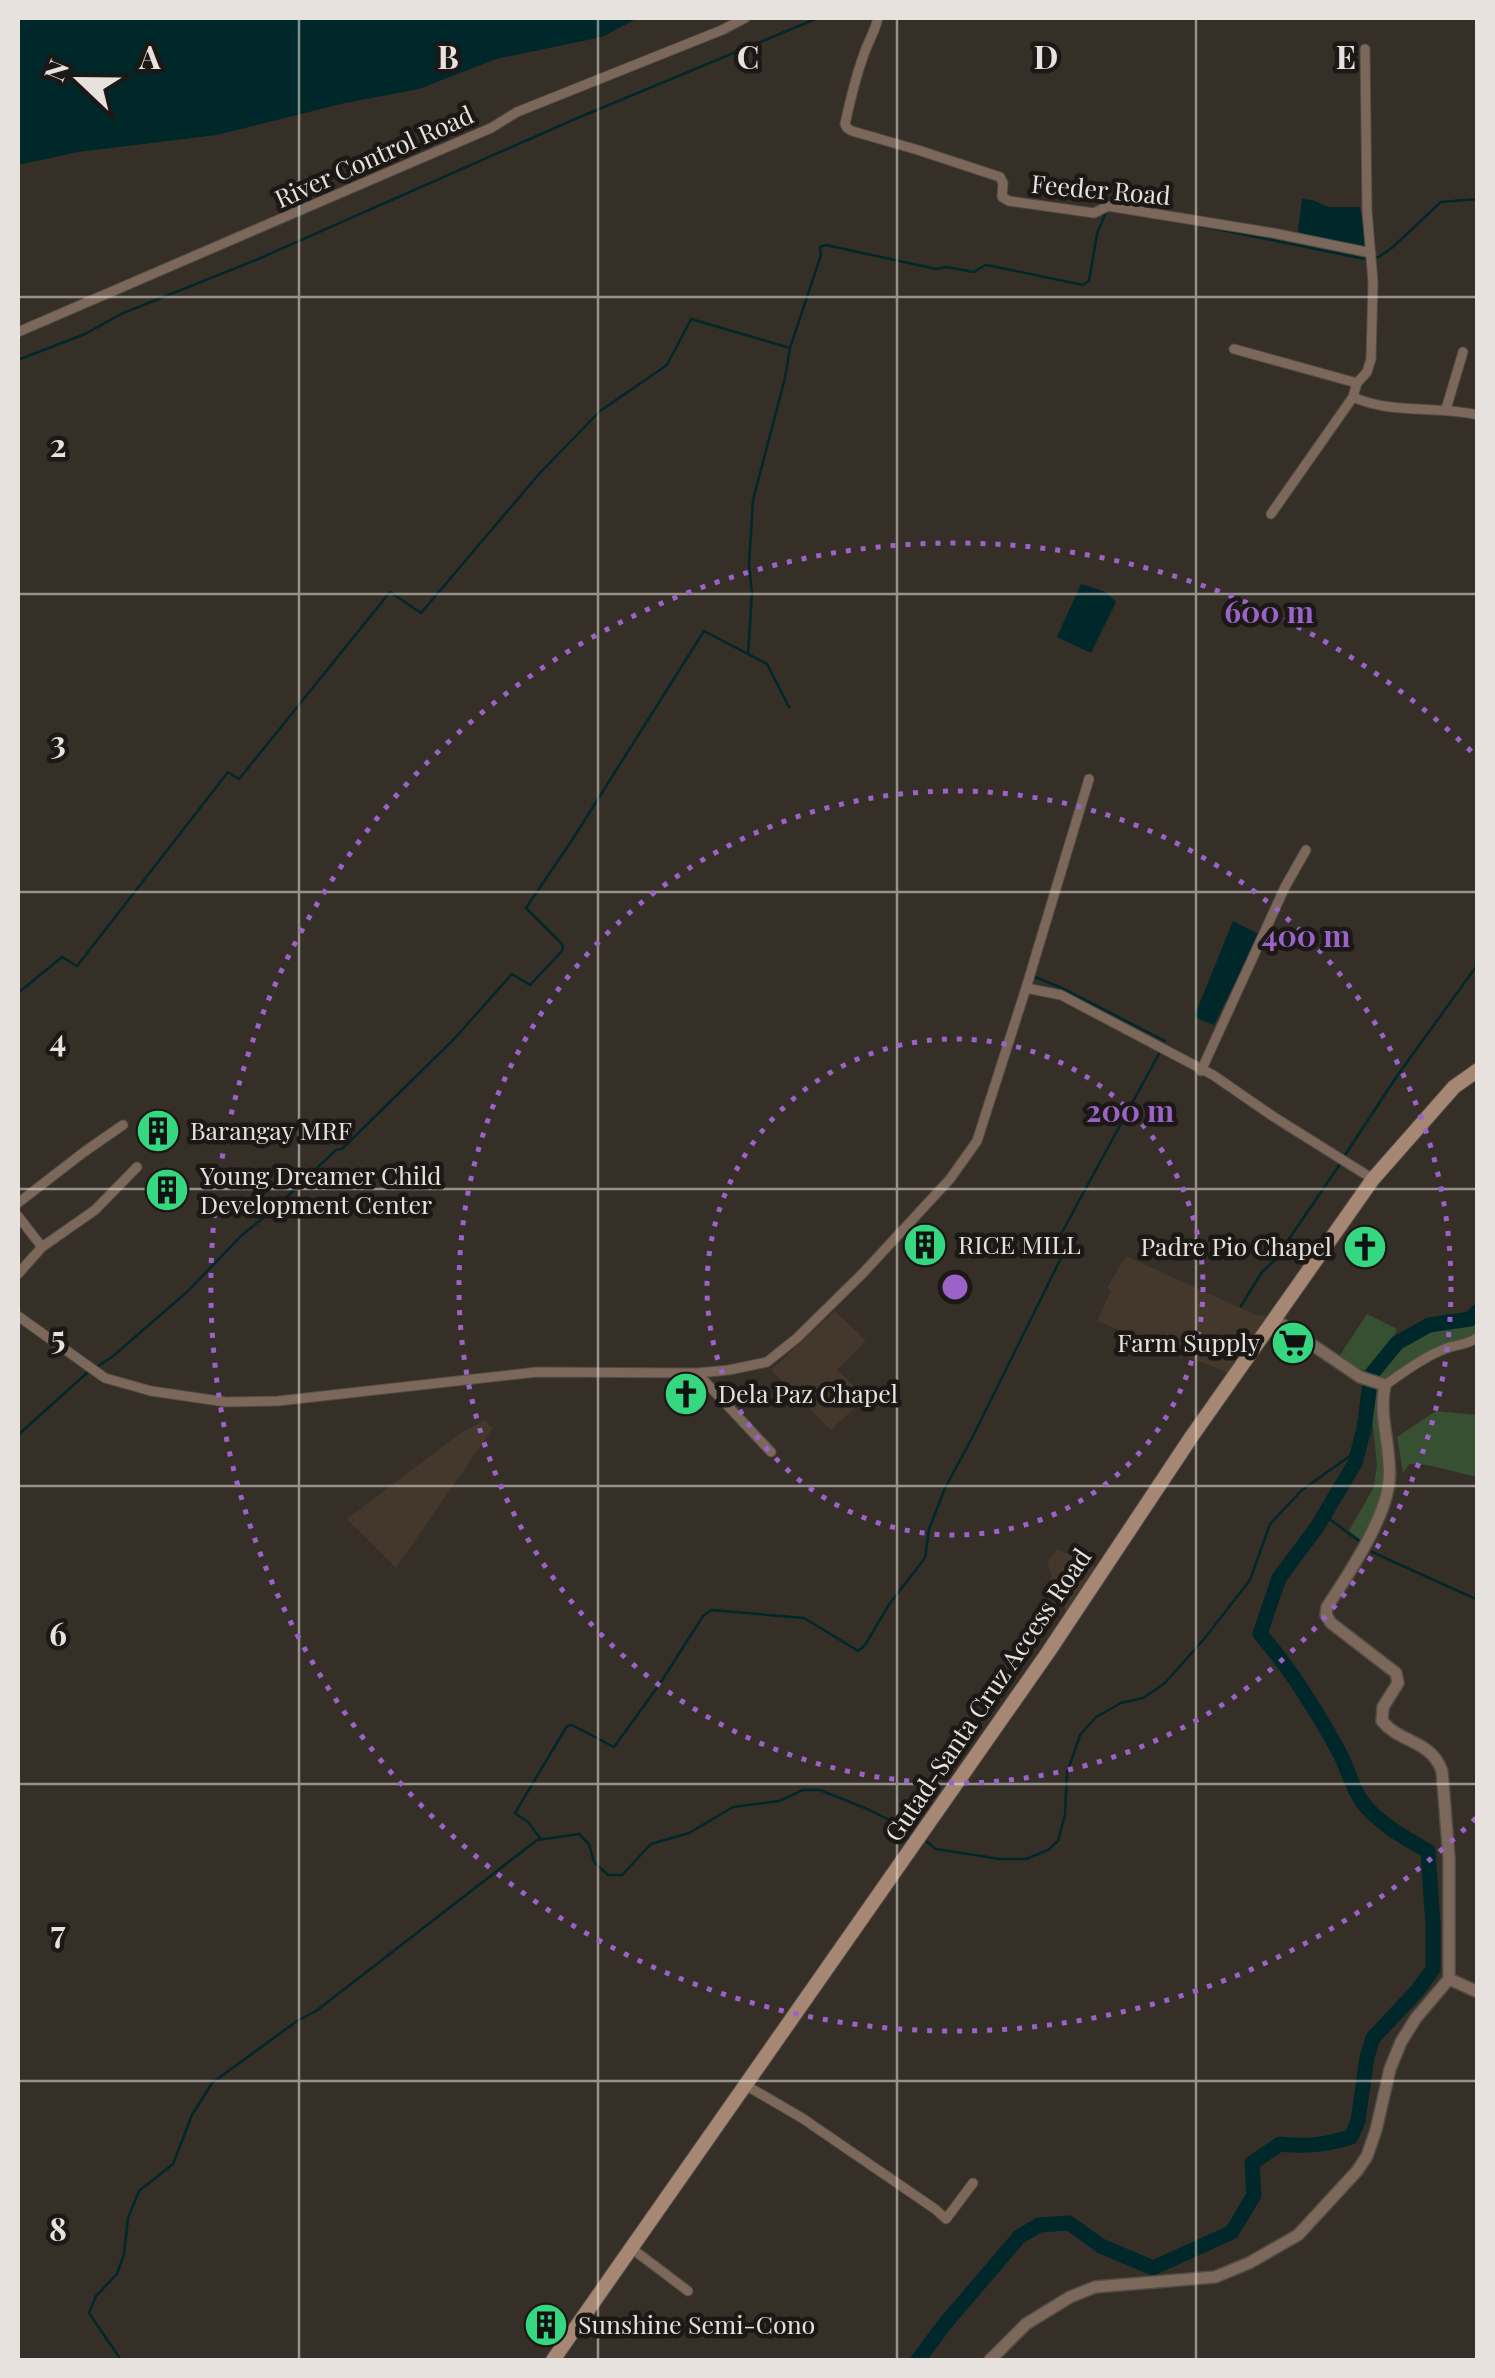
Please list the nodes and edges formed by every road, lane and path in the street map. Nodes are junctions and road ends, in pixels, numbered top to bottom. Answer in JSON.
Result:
{"nodes":[{"id":1,"x":745,"y":18,"type":"edge"},
{"id":2,"x":878,"y":18,"type":"edge"},
{"id":3,"x":1365,"y":48,"type":"dead end"},
{"id":4,"x":1371,"y":257,"type":"junction"},
{"id":5,"x":18,"y":332,"type":"edge"},
{"id":6,"x":1234,"y":348,"type":"dead end"},
{"id":7,"x":1463,"y":352,"type":"dead end"},
{"id":8,"x":1356,"y":383,"type":"junction"},
{"id":9,"x":1354,"y":397,"type":"junction"},
{"id":10,"x":1446,"y":410,"type":"junction"},
{"id":11,"x":1478,"y":415,"type":"edge"},
{"id":12,"x":1271,"y":514,"type":"dead end"},
{"id":13,"x":1090,"y":779,"type":"dead end"},
{"id":14,"x":1306,"y":850,"type":"dead end"},
{"id":15,"x":1026,"y":988,"type":"junction"},
{"id":16,"x":1201,"y":1070,"type":"junction"},
{"id":17,"x":1478,"y":1070,"type":"edge"},
{"id":18,"x":123,"y":1125,"type":"dead end"},
{"id":19,"x":137,"y":1167,"type":"dead end"},
{"id":20,"x":1373,"y":1179,"type":"junction"},
{"id":21,"x":18,"y":1203,"type":"edge"},
{"id":22,"x":18,"y":1216,"type":"edge"},
{"id":23,"x":42,"y":1247,"type":"junction"},
{"id":24,"x":18,"y":1274,"type":"edge"},
{"id":25,"x":18,"y":1316,"type":"edge"},
{"id":26,"x":1274,"y":1319,"type":"junction"},
{"id":27,"x":1478,"y":1337,"type":"edge"},
{"id":28,"x":697,"y":1373,"type":"junction"},
{"id":29,"x":1380,"y":1384,"type":"junction"},
{"id":30,"x":770,"y":1452,"type":"dead end"},
{"id":31,"x":1449,"y":1979,"type":"junction"},
{"id":32,"x":1478,"y":1992,"type":"edge"},
{"id":33,"x":746,"y":2086,"type":"junction"},
{"id":34,"x":973,"y":2183,"type":"dead end"},
{"id":35,"x":631,"y":2248,"type":"junction"},
{"id":36,"x":688,"y":2292,"type":"dead end"},
{"id":37,"x":553,"y":2360,"type":"edge"},
{"id":38,"x":990,"y":2360,"type":"edge"}],
"edges":[{"from":1,"to":5,"type":"street","name":"River Control Road"},
{"from":2,"to":4,"type":"street","name":"Feeder Road"},
{"from":3,"to":4,"type":"street"},
{"from":4,"to":8,"type":"street"},
{"from":6,"to":8,"type":"street"},
{"from":7,"to":10,"type":"street"},
{"from":8,"to":9,"type":"street"},
{"from":9,"to":10,"type":"street"},
{"from":9,"to":12,"type":"street"},
{"from":10,"to":11,"type":"street"},
{"from":13,"to":15,"type":"street"},
{"from":14,"to":16,"type":"street"},
{"from":15,"to":16,"type":"street"},
{"from":15,"to":28,"type":"street"},
{"from":16,"to":20,"type":"street"},
{"from":17,"to":20,"type":"main road","name":"Gutad-Santa Cruz Access Road"},
{"from":18,"to":21,"type":"street"},
{"from":19,"to":23,"type":"street"},
{"from":20,"to":26,"type":"main road","name":"Gutad-Santa Cruz Access Road"},
{"from":22,"to":23,"type":"street"},
{"from":23,"to":24,"type":"street"},
{"from":25,"to":28,"type":"street"},
{"from":26,"to":29,"type":"street"},
{"from":26,"to":33,"type":"main road","name":"Gutad-Santa Cruz Access Road"},
{"from":27,"to":29,"type":"street"},
{"from":28,"to":30,"type":"street"},
{"from":29,"to":31,"type":"street"},
{"from":31,"to":32,"type":"street"},
{"from":31,"to":38,"type":"street"},
{"from":33,"to":34,"type":"street"},
{"from":33,"to":35,"type":"main road","name":"Gutad-Santa Cruz Access Road"},
{"from":35,"to":36,"type":"street"},
{"from":35,"to":37,"type":"main road","name":"Gutad-Santa Cruz Access Road"}]}
